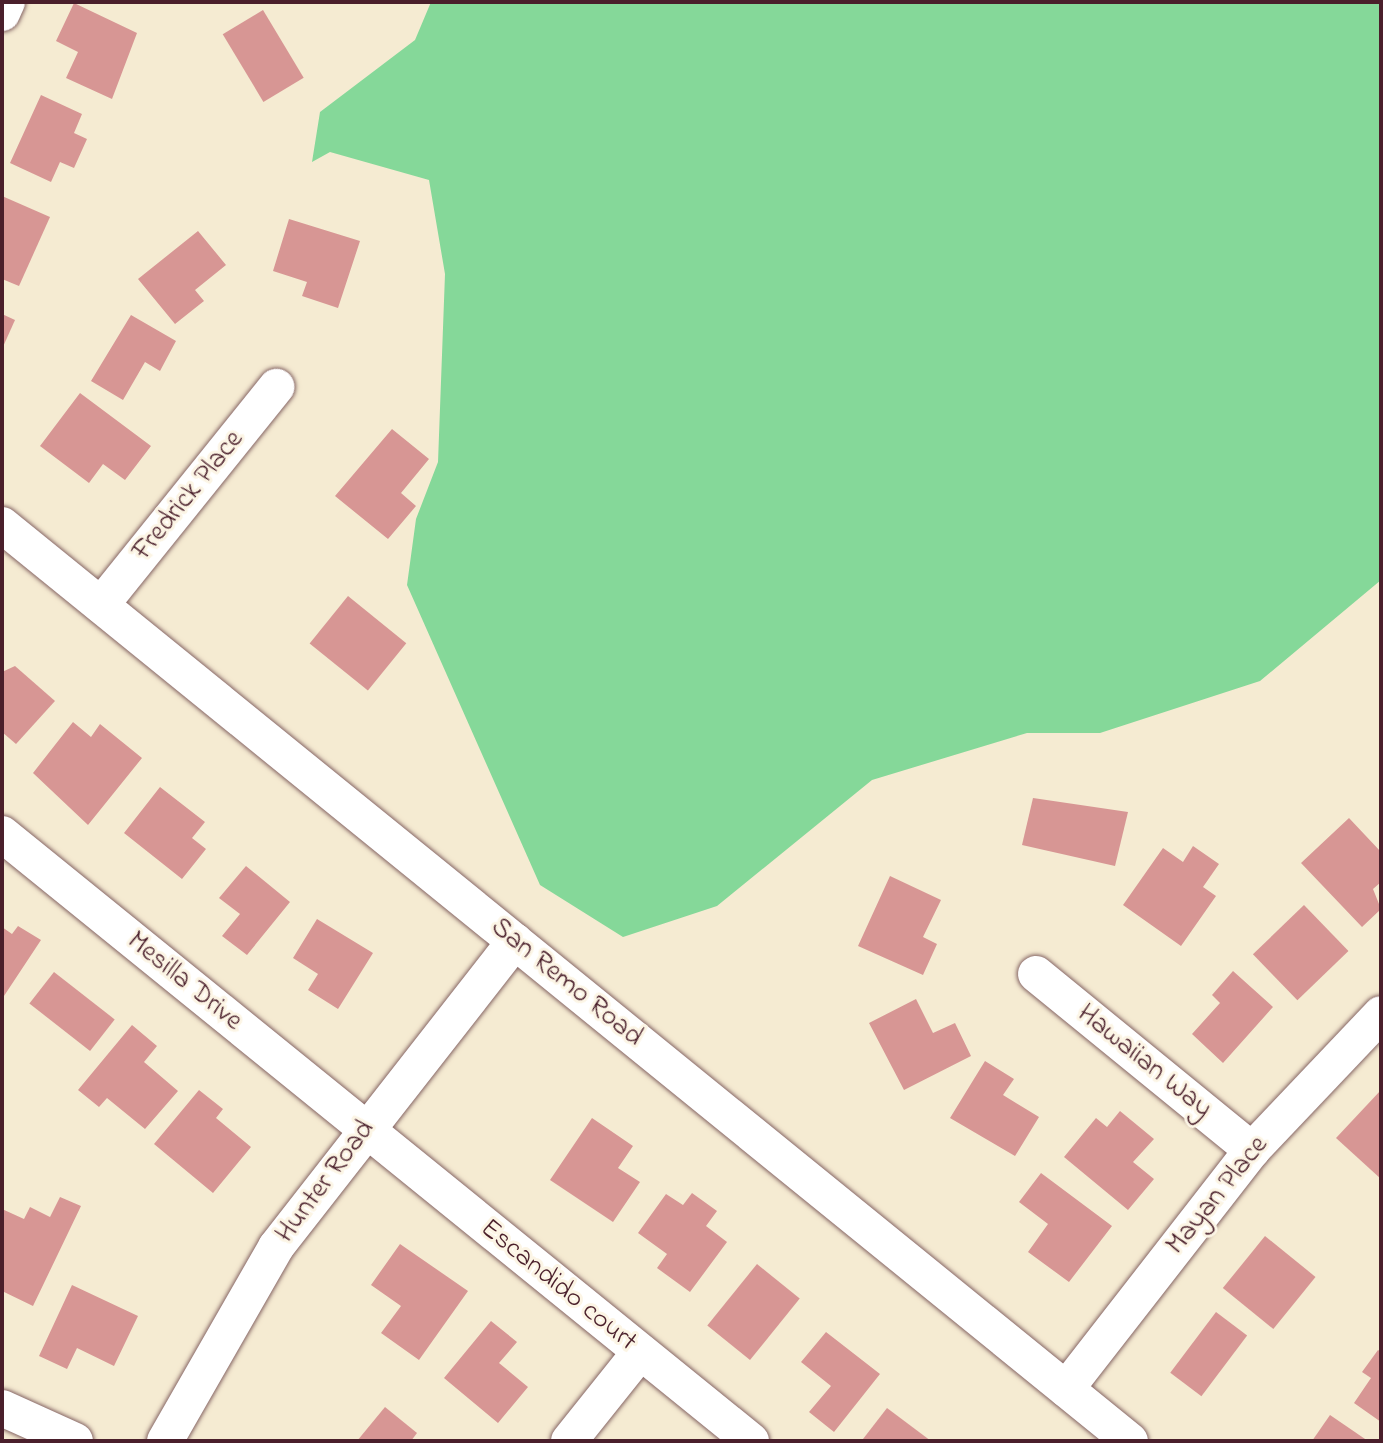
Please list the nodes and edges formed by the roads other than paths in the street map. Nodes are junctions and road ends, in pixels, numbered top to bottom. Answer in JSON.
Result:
{"nodes":[{"id":1,"x":7,"y":2,"type":"edge"},
{"id":2,"x":2,"y":13,"type":"edge"},
{"id":3,"x":276,"y":387,"type":"dead end"},
{"id":4,"x":2,"y":525,"type":"edge"},
{"id":5,"x":101,"y":605,"type":"junction"},
{"id":6,"x":2,"y":834,"type":"edge"},
{"id":7,"x":515,"y":941,"type":"junction"},
{"id":8,"x":1036,"y":974,"type":"dead end"},
{"id":9,"x":1381,"y":1014,"type":"edge"},
{"id":10,"x":365,"y":1129,"type":"junction"},
{"id":11,"x":1252,"y":1150,"type":"junction"},
{"id":12,"x":640,"y":1352,"type":"junction"},
{"id":13,"x":1066,"y":1389,"type":"junction"},
{"id":14,"x":2,"y":1408,"type":"edge"},
{"id":15,"x":75,"y":1441,"type":"edge"},
{"id":16,"x":165,"y":1441,"type":"edge"},
{"id":17,"x":569,"y":1441,"type":"edge"},
{"id":18,"x":751,"y":1441,"type":"edge"},
{"id":19,"x":1130,"y":1441,"type":"edge"}],
"edges":[{"from":1,"to":2,"type":"street"},
{"from":3,"to":5,"type":"street","name":"Fredrick Place"},
{"from":4,"to":5,"type":"street","name":"San Remo Road"},
{"from":5,"to":7,"type":"street","name":"San Remo Road"},
{"from":6,"to":10,"type":"street","name":"Mesilla Drive"},
{"from":7,"to":10,"type":"street","name":"Hunter Road"},
{"from":7,"to":13,"type":"street","name":"San Remo Road"},
{"from":8,"to":11,"type":"street","name":"Hawaiian Way"},
{"from":9,"to":11,"type":"street","name":"Mayan Place"},
{"from":10,"to":12,"type":"street","name":"Escandido court"},
{"from":10,"to":16,"type":"street","name":"Hunter Road"},
{"from":11,"to":13,"type":"street","name":"Mayan Place"},
{"from":12,"to":17,"type":"street"},
{"from":12,"to":18,"type":"street","name":"Escandido court"},
{"from":13,"to":19,"type":"street","name":"San Remo Road"},
{"from":14,"to":15,"type":"street"}]}
